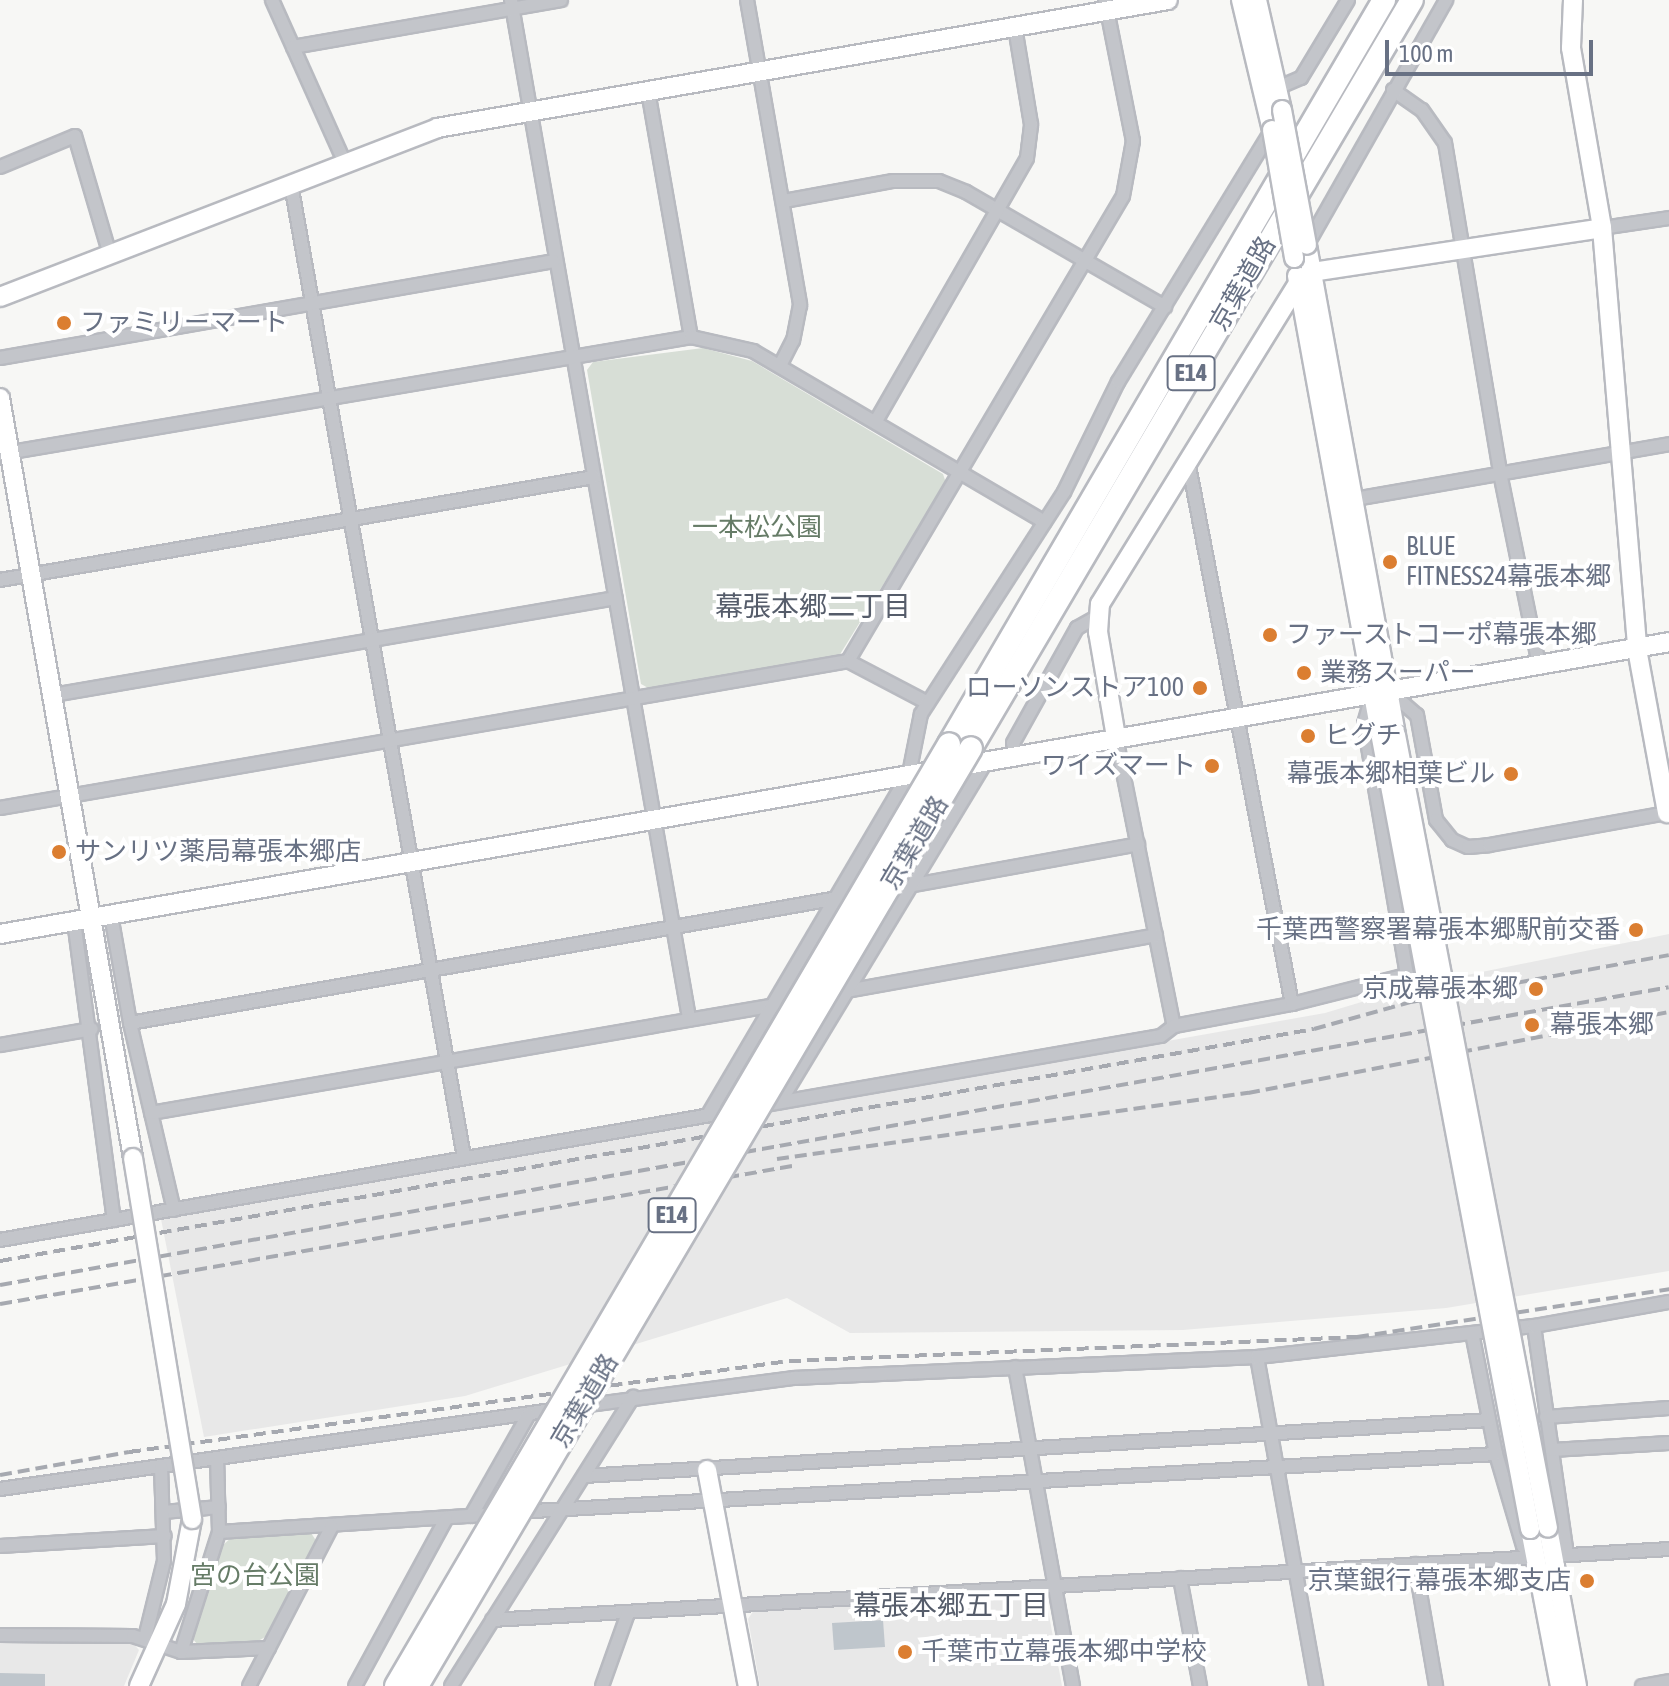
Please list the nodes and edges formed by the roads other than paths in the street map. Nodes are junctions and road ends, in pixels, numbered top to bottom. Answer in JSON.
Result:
{"nodes":[{"id":1,"x":272,"y":0,"type":"edge"},
{"id":2,"x":561,"y":0,"type":"edge"},
{"id":3,"x":747,"y":0,"type":"edge"},
{"id":4,"x":1168,"y":0,"type":"edge"},
{"id":5,"x":1241,"y":0,"type":"edge"},
{"id":6,"x":1257,"y":0,"type":"edge"},
{"id":7,"x":1348,"y":0,"type":"edge"},
{"id":8,"x":1384,"y":0,"type":"edge"},
{"id":9,"x":1412,"y":0,"type":"edge"},
{"id":10,"x":1446,"y":0,"type":"edge"},
{"id":11,"x":1573,"y":0,"type":"edge"},
{"id":12,"x":512,"y":4,"type":"edge"},
{"id":13,"x":1106,"y":5,"type":"edge"},
{"id":14,"x":1015,"y":27,"type":"junction"},
{"id":15,"x":293,"y":47,"type":"junction"},
{"id":16,"x":759,"y":71,"type":"junction"},
{"id":17,"x":1277,"y":88,"type":"junction"},
{"id":18,"x":1393,"y":90,"type":"junction"},
{"id":19,"x":648,"y":91,"type":"junction"},
{"id":20,"x":530,"y":112,"type":"junction"},
{"id":21,"x":1272,"y":130,"type":"junction"},
{"id":22,"x":345,"y":163,"type":"junction"},
{"id":23,"x":0,"y":167,"type":"edge"},
{"id":24,"x":291,"y":184,"type":"junction"},
{"id":25,"x":784,"y":201,"type":"junction"},
{"id":26,"x":999,"y":210,"type":"junction"},
{"id":27,"x":1669,"y":218,"type":"edge"},
{"id":28,"x":1602,"y":228,"type":"junction"},
{"id":29,"x":1465,"y":250,"type":"junction"},
{"id":30,"x":1300,"y":252,"type":"junction"},
{"id":31,"x":110,"y":255,"type":"junction"},
{"id":32,"x":554,"y":261,"type":"junction"},
{"id":33,"x":1084,"y":261,"type":"junction"},
{"id":34,"x":1305,"y":277,"type":"junction"},
{"id":35,"x":0,"y":297,"type":"edge"},
{"id":36,"x":314,"y":303,"type":"junction"},
{"id":37,"x":1165,"y":307,"type":"junction"},
{"id":38,"x":691,"y":337,"type":"junction"},
{"id":39,"x":573,"y":355,"type":"junction"},
{"id":40,"x":0,"y":358,"type":"edge"},
{"id":41,"x":780,"y":365,"type":"junction"},
{"id":42,"x":330,"y":397,"type":"junction"},
{"id":43,"x":0,"y":398,"type":"edge"},
{"id":44,"x":876,"y":421,"type":"junction"},
{"id":45,"x":1669,"y":444,"type":"edge"},
{"id":46,"x":1622,"y":452,"type":"junction"},
{"id":47,"x":5,"y":454,"type":"edge"},
{"id":48,"x":1188,"y":460,"type":"junction"},
{"id":49,"x":960,"y":472,"type":"junction"},
{"id":50,"x":1500,"y":473,"type":"junction"},
{"id":51,"x":594,"y":477,"type":"junction"},
{"id":52,"x":1355,"y":499,"type":"junction"},
{"id":53,"x":351,"y":520,"type":"junction"},
{"id":54,"x":1044,"y":522,"type":"junction"},
{"id":55,"x":31,"y":576,"type":"junction"},
{"id":56,"x":0,"y":580,"type":"edge"},
{"id":57,"x":616,"y":598,"type":"junction"},
{"id":58,"x":1097,"y":617,"type":"junction"},
{"id":59,"x":374,"y":641,"type":"junction"},
{"id":60,"x":1669,"y":642,"type":"edge"},
{"id":61,"x":1637,"y":649,"type":"junction"},
{"id":62,"x":848,"y":661,"type":"junction"},
{"id":63,"x":1539,"y":665,"type":"junction"},
{"id":64,"x":1381,"y":692,"type":"junction"},
{"id":65,"x":53,"y":695,"type":"junction"},
{"id":66,"x":634,"y":699,"type":"junction"},
{"id":67,"x":928,"y":703,"type":"junction"},
{"id":68,"x":1239,"y":717,"type":"junction"},
{"id":69,"x":1116,"y":737,"type":"junction"},
{"id":70,"x":391,"y":742,"type":"junction"},
{"id":71,"x":969,"y":750,"type":"junction"},
{"id":72,"x":1015,"y":753,"type":"junction"},
{"id":73,"x":909,"y":774,"type":"junction"},
{"id":74,"x":71,"y":797,"type":"junction"},
{"id":75,"x":0,"y":808,"type":"edge"},
{"id":76,"x":1667,"y":813,"type":"joint"},
{"id":77,"x":654,"y":819,"type":"junction"},
{"id":78,"x":1138,"y":844,"type":"junction"},
{"id":79,"x":412,"y":862,"type":"junction"},
{"id":80,"x":908,"y":886,"type":"junction"},
{"id":81,"x":838,"y":898,"type":"junction"},
{"id":82,"x":111,"y":915,"type":"junction"},
{"id":83,"x":83,"y":920,"type":"junction"},
{"id":84,"x":674,"y":927,"type":"junction"},
{"id":85,"x":0,"y":934,"type":"edge"},
{"id":86,"x":1156,"y":935,"type":"junction"},
{"id":87,"x":430,"y":970,"type":"junction"},
{"id":88,"x":846,"y":991,"type":"junction"},
{"id":89,"x":1292,"y":1004,"type":"junction"},
{"id":90,"x":775,"y":1005,"type":"junction"},
{"id":91,"x":689,"y":1018,"type":"junction"},
{"id":92,"x":130,"y":1023,"type":"junction"},
{"id":93,"x":1174,"y":1026,"type":"junction"},
{"id":94,"x":92,"y":1029,"type":"junction"},
{"id":95,"x":0,"y":1045,"type":"edge"},
{"id":96,"x":446,"y":1061,"type":"junction"},
{"id":97,"x":780,"y":1102,"type":"junction"},
{"id":98,"x":151,"y":1113,"type":"junction"},
{"id":99,"x":708,"y":1115,"type":"junction"},
{"id":100,"x":464,"y":1157,"type":"junction"},
{"id":101,"x":174,"y":1210,"type":"junction"},
{"id":102,"x":114,"y":1220,"type":"junction"},
{"id":103,"x":0,"y":1224,"type":"edge"},
{"id":104,"x":1,"y":1240,"type":"edge"},
{"id":105,"x":1669,"y":1302,"type":"edge"},
{"id":106,"x":1534,"y":1326,"type":"junction"},
{"id":107,"x":1472,"y":1333,"type":"junction"},
{"id":108,"x":1257,"y":1357,"type":"junction"},
{"id":109,"x":1015,"y":1367,"type":"junction"},
{"id":110,"x":633,"y":1397,"type":"junction"},
{"id":111,"x":1669,"y":1408,"type":"edge"},
{"id":112,"x":529,"y":1414,"type":"junction"},
{"id":113,"x":1546,"y":1417,"type":"junction"},
{"id":114,"x":1488,"y":1420,"type":"junction"},
{"id":115,"x":1270,"y":1435,"type":"junction"},
{"id":116,"x":1669,"y":1443,"type":"edge"},
{"id":117,"x":1028,"y":1450,"type":"junction"},
{"id":118,"x":1552,"y":1450,"type":"junction"},
{"id":119,"x":1496,"y":1454,"type":"junction"},
{"id":120,"x":217,"y":1458,"type":"junction"},
{"id":121,"x":161,"y":1467,"type":"junction"},
{"id":122,"x":1276,"y":1468,"type":"junction"},
{"id":123,"x":707,"y":1470,"type":"junction"},
{"id":124,"x":584,"y":1476,"type":"junction"},
{"id":125,"x":1033,"y":1484,"type":"junction"},
{"id":126,"x":0,"y":1489,"type":"edge"},
{"id":127,"x":714,"y":1503,"type":"junction"},
{"id":128,"x":219,"y":1507,"type":"junction"},
{"id":129,"x":563,"y":1509,"type":"junction"},
{"id":130,"x":164,"y":1512,"type":"junction"},
{"id":131,"x":471,"y":1516,"type":"junction"},
{"id":132,"x":446,"y":1519,"type":"junction"},
{"id":133,"x":332,"y":1526,"type":"junction"},
{"id":134,"x":219,"y":1532,"type":"junction"},
{"id":135,"x":165,"y":1536,"type":"junction"},
{"id":136,"x":0,"y":1546,"type":"edge"},
{"id":137,"x":1669,"y":1549,"type":"edge"},
{"id":138,"x":1545,"y":1561,"type":"junction"},
{"id":139,"x":1415,"y":1564,"type":"junction"},
{"id":140,"x":1295,"y":1571,"type":"junction"},
{"id":141,"x":1180,"y":1578,"type":"junction"},
{"id":142,"x":1055,"y":1586,"type":"junction"},
{"id":143,"x":732,"y":1607,"type":"junction"},
{"id":144,"x":628,"y":1613,"type":"junction"},
{"id":145,"x":492,"y":1620,"type":"junction"},
{"id":146,"x":0,"y":1635,"type":"edge"},
{"id":147,"x":152,"y":1643,"type":"junction"},
{"id":148,"x":269,"y":1648,"type":"junction"},
{"id":149,"x":181,"y":1652,"type":"junction"},
{"id":150,"x":1669,"y":1681,"type":"edge"},
{"id":151,"x":139,"y":1686,"type":"edge"},
{"id":152,"x":249,"y":1686,"type":"edge"},
{"id":153,"x":355,"y":1686,"type":"edge"},
{"id":154,"x":396,"y":1686,"type":"edge"},
{"id":155,"x":417,"y":1686,"type":"edge"},
{"id":156,"x":451,"y":1686,"type":"edge"},
{"id":157,"x":602,"y":1686,"type":"edge"},
{"id":158,"x":748,"y":1686,"type":"edge"},
{"id":159,"x":1073,"y":1686,"type":"edge"},
{"id":160,"x":1200,"y":1686,"type":"edge"},
{"id":161,"x":1316,"y":1686,"type":"edge"},
{"id":162,"x":1436,"y":1686,"type":"edge"},
{"id":163,"x":1560,"y":1686,"type":"edge"},
{"id":164,"x":1577,"y":1686,"type":"edge"},
{"id":165,"x":1642,"y":1686,"type":"edge"}],
"edges":[{"from":1,"to":15,"type":"street"},
{"from":2,"to":12,"type":"street"},
{"from":3,"to":16,"type":"street"},
{"from":4,"to":13,"type":"street"},
{"from":5,"to":21,"type":"street"},
{"from":6,"to":17,"type":"street"},
{"from":7,"to":17,"type":"street"},
{"from":8,"to":71,"type":"highway","name":"京葉道路","number":"E14"},
{"from":9,"to":71,"type":"highway","name":"京葉道路","number":"E14"},
{"from":10,"to":18,"type":"street"},
{"from":11,"to":28,"type":"street"},
{"from":12,"to":15,"type":"street"},
{"from":12,"to":20,"type":"street"},
{"from":13,"to":14,"type":"street"},
{"from":13,"to":33,"type":"street"},
{"from":14,"to":16,"type":"street"},
{"from":14,"to":26,"type":"street"},
{"from":15,"to":22,"type":"street"},
{"from":16,"to":19,"type":"street"},
{"from":16,"to":25,"type":"street"},
{"from":17,"to":30,"type":"street","bridge":true},
{"from":18,"to":29,"type":"street"},
{"from":18,"to":30,"type":"street"},
{"from":19,"to":20,"type":"street"},
{"from":19,"to":38,"type":"street"},
{"from":20,"to":22,"type":"street"},
{"from":20,"to":32,"type":"street"},
{"from":21,"to":30,"type":"street","bridge":true},
{"from":21,"to":37,"type":"street"},
{"from":22,"to":24,"type":"street"},
{"from":23,"to":31,"type":"street"},
{"from":24,"to":31,"type":"street"},
{"from":24,"to":36,"type":"street"},
{"from":25,"to":26,"type":"street"},
{"from":25,"to":41,"type":"street"},
{"from":26,"to":33,"type":"street"},
{"from":26,"to":44,"type":"street"},
{"from":27,"to":28,"type":"street"},
{"from":28,"to":29,"type":"street"},
{"from":28,"to":46,"type":"street"},
{"from":29,"to":34,"type":"street"},
{"from":29,"to":50,"type":"street"},
{"from":30,"to":34,"type":"street"},
{"from":31,"to":35,"type":"street"},
{"from":32,"to":36,"type":"street"},
{"from":32,"to":39,"type":"street"},
{"from":33,"to":37,"type":"street"},
{"from":33,"to":49,"type":"street"},
{"from":34,"to":48,"type":"street"},
{"from":34,"to":52,"type":"street"},
{"from":34,"to":64,"type":"street"},
{"from":36,"to":40,"type":"street"},
{"from":36,"to":42,"type":"street"},
{"from":37,"to":54,"type":"street"},
{"from":38,"to":39,"type":"street"},
{"from":38,"to":41,"type":"street"},
{"from":39,"to":42,"type":"street"},
{"from":39,"to":51,"type":"street"},
{"from":41,"to":44,"type":"street"},
{"from":42,"to":47,"type":"street"},
{"from":42,"to":53,"type":"street"},
{"from":43,"to":47,"type":"street"},
{"from":44,"to":49,"type":"street"},
{"from":45,"to":46,"type":"street"},
{"from":46,"to":50,"type":"street"},
{"from":46,"to":61,"type":"street"},
{"from":47,"to":55,"type":"street"},
{"from":48,"to":58,"type":"street"},
{"from":48,"to":68,"type":"street"},
{"from":49,"to":54,"type":"street"},
{"from":49,"to":62,"type":"street"},
{"from":50,"to":52,"type":"street"},
{"from":50,"to":63,"type":"street"},
{"from":51,"to":53,"type":"street"},
{"from":51,"to":57,"type":"street"},
{"from":52,"to":64,"type":"street"},
{"from":53,"to":55,"type":"street"},
{"from":53,"to":59,"type":"street"},
{"from":54,"to":67,"type":"street"},
{"from":55,"to":56,"type":"street"},
{"from":55,"to":65,"type":"street"},
{"from":57,"to":59,"type":"street"},
{"from":57,"to":66,"type":"street"},
{"from":58,"to":69,"type":"street"},
{"from":58,"to":72,"type":"street"},
{"from":59,"to":65,"type":"street"},
{"from":59,"to":70,"type":"street"},
{"from":60,"to":61,"type":"street"},
{"from":61,"to":63,"type":"street"},
{"from":61,"to":76,"type":"street"},
{"from":62,"to":66,"type":"street"},
{"from":62,"to":67,"type":"street"},
{"from":63,"to":64,"type":"street"},
{"from":64,"to":68,"type":"street"},
{"from":64,"to":76,"type":"street"},
{"from":64,"to":89,"type":"street"},
{"from":64,"to":138,"type":"street","bridge":true},
{"from":65,"to":74,"type":"street"},
{"from":66,"to":70,"type":"street"},
{"from":66,"to":77,"type":"street"},
{"from":67,"to":73,"type":"street"},
{"from":68,"to":69,"type":"street"},
{"from":68,"to":89,"type":"street"},
{"from":69,"to":72,"type":"street"},
{"from":69,"to":78,"type":"street"},
{"from":70,"to":74,"type":"street"},
{"from":70,"to":79,"type":"street"},
{"from":71,"to":72,"type":"street"},
{"from":71,"to":73,"type":"street"},
{"from":71,"to":80,"type":"street"},
{"from":71,"to":154,"type":"highway","name":"京葉道路","number":"E14","bridge":true},
{"from":71,"to":155,"type":"highway","name":"京葉道路","number":"E14","bridge":true},
{"from":73,"to":77,"type":"street"},
{"from":73,"to":81,"type":"street"},
{"from":74,"to":75,"type":"street"},
{"from":74,"to":83,"type":"street"},
{"from":77,"to":79,"type":"street"},
{"from":77,"to":84,"type":"street"},
{"from":78,"to":80,"type":"street"},
{"from":78,"to":86,"type":"street"},
{"from":79,"to":82,"type":"street"},
{"from":79,"to":87,"type":"street"},
{"from":80,"to":88,"type":"street"},
{"from":81,"to":84,"type":"street"},
{"from":81,"to":90,"type":"street"},
{"from":82,"to":83,"type":"street"},
{"from":82,"to":92,"type":"street"},
{"from":83,"to":85,"type":"street"},
{"from":83,"to":94,"type":"street"},
{"from":83,"to":147,"type":"street","bridge":true},
{"from":84,"to":87,"type":"street"},
{"from":84,"to":91,"type":"street"},
{"from":86,"to":88,"type":"street"},
{"from":86,"to":93,"type":"street"},
{"from":87,"to":92,"type":"street"},
{"from":87,"to":96,"type":"street"},
{"from":88,"to":97,"type":"street"},
{"from":89,"to":93,"type":"street"},
{"from":90,"to":91,"type":"street"},
{"from":90,"to":99,"type":"street"},
{"from":91,"to":96,"type":"street"},
{"from":92,"to":98,"type":"street"},
{"from":93,"to":97,"type":"street"},
{"from":94,"to":95,"type":"street"},
{"from":94,"to":102,"type":"street"},
{"from":96,"to":98,"type":"street"},
{"from":96,"to":100,"type":"street"},
{"from":97,"to":99,"type":"street"},
{"from":98,"to":101,"type":"street"},
{"from":99,"to":100,"type":"street"},
{"from":100,"to":101,"type":"street"},
{"from":101,"to":102,"type":"street"},
{"from":102,"to":104,"type":"street"},
{"from":103,"to":104,"type":"street"},
{"from":105,"to":106,"type":"street"},
{"from":106,"to":107,"type":"street"},
{"from":106,"to":113,"type":"street"},
{"from":107,"to":108,"type":"street"},
{"from":107,"to":114,"type":"street"},
{"from":108,"to":109,"type":"street"},
{"from":108,"to":115,"type":"street"},
{"from":109,"to":110,"type":"street"},
{"from":109,"to":117,"type":"street"},
{"from":110,"to":112,"type":"street"},
{"from":110,"to":124,"type":"street"},
{"from":111,"to":113,"type":"street"},
{"from":112,"to":120,"type":"street"},
{"from":112,"to":131,"type":"street"},
{"from":113,"to":118,"type":"street"},
{"from":114,"to":115,"type":"street"},
{"from":114,"to":119,"type":"street"},
{"from":115,"to":117,"type":"street"},
{"from":115,"to":122,"type":"street"},
{"from":116,"to":118,"type":"street"},
{"from":117,"to":123,"type":"street"},
{"from":117,"to":125,"type":"street"},
{"from":118,"to":138,"type":"street"},
{"from":119,"to":122,"type":"street"},
{"from":119,"to":138,"type":"street"},
{"from":120,"to":121,"type":"street"},
{"from":120,"to":128,"type":"street"},
{"from":121,"to":126,"type":"street"},
{"from":121,"to":130,"type":"street"},
{"from":122,"to":125,"type":"street"},
{"from":122,"to":140,"type":"street"},
{"from":123,"to":124,"type":"street"},
{"from":123,"to":127,"type":"street"},
{"from":124,"to":129,"type":"street"},
{"from":125,"to":127,"type":"street"},
{"from":125,"to":142,"type":"street"},
{"from":127,"to":129,"type":"street"},
{"from":127,"to":143,"type":"street"},
{"from":128,"to":130,"type":"street"},
{"from":128,"to":134,"type":"street"},
{"from":129,"to":131,"type":"street"},
{"from":129,"to":145,"type":"street"},
{"from":130,"to":135,"type":"street"},
{"from":131,"to":132,"type":"street"},
{"from":132,"to":133,"type":"street"},
{"from":132,"to":153,"type":"street"},
{"from":133,"to":134,"type":"street"},
{"from":133,"to":148,"type":"street"},
{"from":134,"to":149,"type":"street"},
{"from":135,"to":136,"type":"street"},
{"from":135,"to":147,"type":"street"},
{"from":137,"to":138,"type":"street"},
{"from":138,"to":139,"type":"street"},
{"from":138,"to":163,"type":"street"},
{"from":138,"to":164,"type":"street"},
{"from":139,"to":140,"type":"street"},
{"from":139,"to":162,"type":"street"},
{"from":140,"to":141,"type":"street"},
{"from":140,"to":161,"type":"street"},
{"from":141,"to":142,"type":"street"},
{"from":141,"to":160,"type":"street"},
{"from":142,"to":143,"type":"street"},
{"from":142,"to":159,"type":"street"},
{"from":143,"to":144,"type":"street"},
{"from":143,"to":158,"type":"street"},
{"from":144,"to":145,"type":"street"},
{"from":144,"to":157,"type":"street"},
{"from":145,"to":156,"type":"street"},
{"from":146,"to":147,"type":"street"},
{"from":147,"to":149,"type":"street"},
{"from":147,"to":151,"type":"street"},
{"from":148,"to":149,"type":"street"},
{"from":148,"to":152,"type":"street"},
{"from":150,"to":165,"type":"street"}]}
